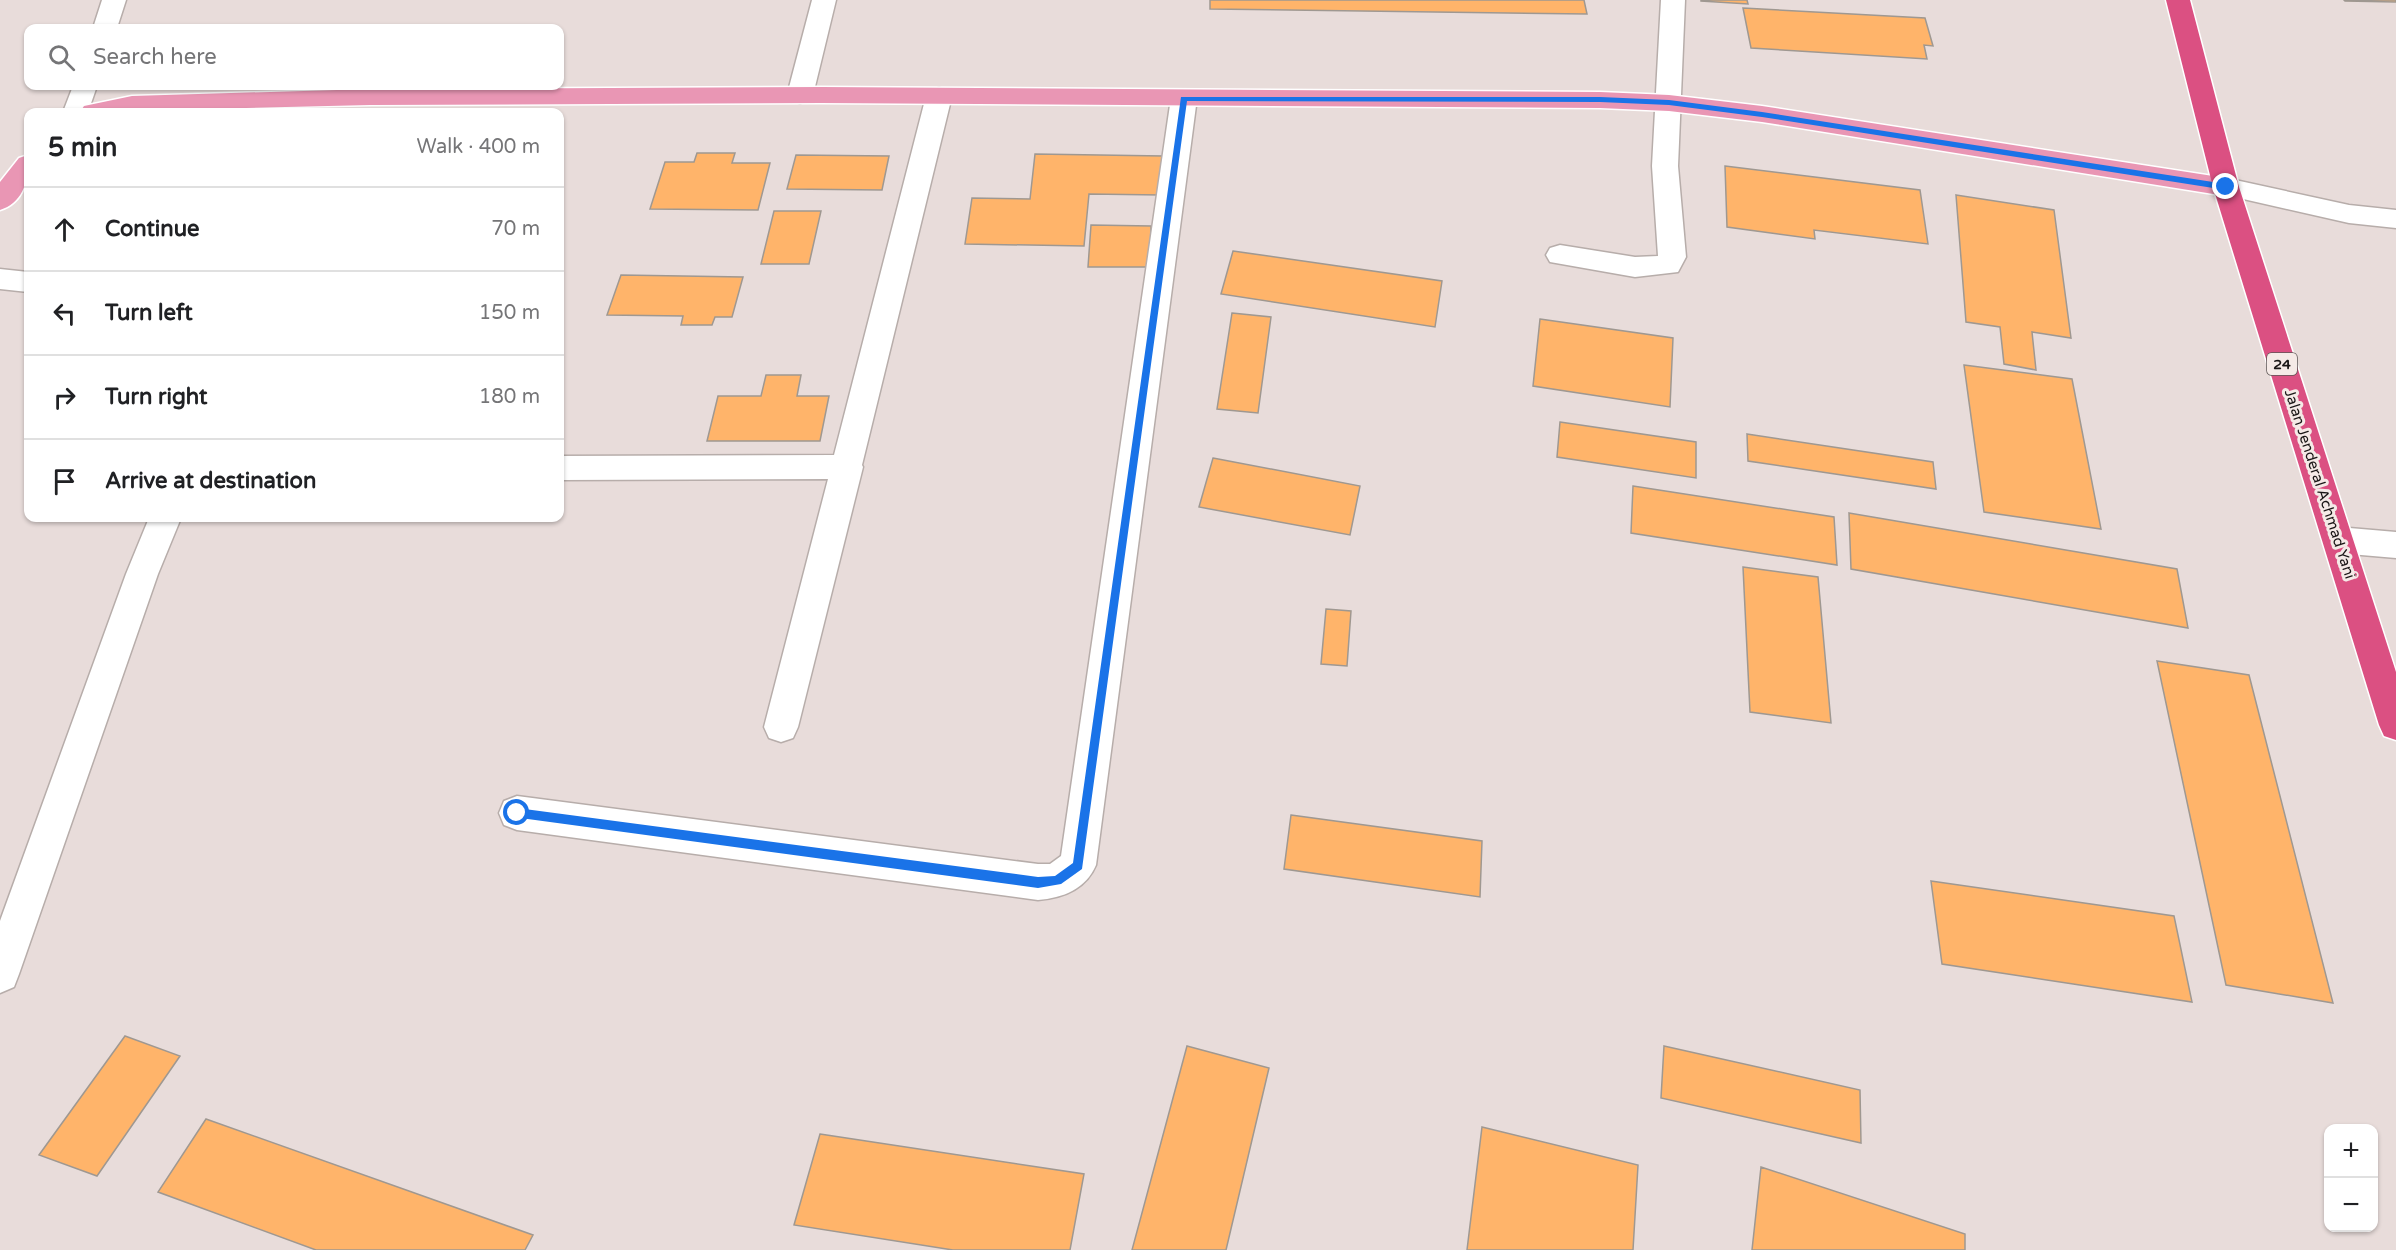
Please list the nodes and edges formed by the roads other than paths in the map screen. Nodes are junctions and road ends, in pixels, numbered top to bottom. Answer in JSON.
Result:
{"nodes":[{"id":1,"x":114,"y":0,"type":"edge"},
{"id":2,"x":824,"y":0,"type":"edge"},
{"id":3,"x":1673,"y":0,"type":"edge"},
{"id":4,"x":2178,"y":0,"type":"edge"},
{"id":5,"x":106,"y":24,"type":"edge"},
{"id":6,"x":84,"y":90,"type":"edge"},
{"id":7,"x":800,"y":95,"type":"junction"},
{"id":8,"x":939,"y":96,"type":"junction"},
{"id":9,"x":1184,"y":99,"type":"junction"},
{"id":10,"x":1669,"y":102,"type":"junction"},
{"id":11,"x":77,"y":108,"type":"edge"},
{"id":12,"x":112,"y":108,"type":"edge"},
{"id":13,"x":24,"y":169,"type":"edge"},
{"id":14,"x":2226,"y":187,"type":"junction"},
{"id":15,"x":0,"y":201,"type":"edge"},
{"id":16,"x":2396,"y":219,"type":"edge"},
{"id":17,"x":1560,"y":255,"type":"dead end"},
{"id":18,"x":0,"y":279,"type":"edge"},
{"id":19,"x":24,"y":282,"type":"edge"},
{"id":20,"x":848,"y":467,"type":"junction"},
{"id":21,"x":564,"y":468,"type":"edge"},
{"id":22,"x":163,"y":522,"type":"edge"},
{"id":23,"x":2338,"y":540,"type":"junction"},
{"id":24,"x":2396,"y":545,"type":"edge"},
{"id":25,"x":2396,"y":725,"type":"edge"},
{"id":26,"x":781,"y":727,"type":"dead end"},
{"id":27,"x":517,"y":813,"type":"dead end"},
{"id":28,"x":0,"y":974,"type":"edge"}],
"edges":[{"from":1,"to":5,"type":"street"},
{"from":2,"to":7,"type":"street"},
{"from":3,"to":10,"type":"street"},
{"from":4,"to":14,"type":"highway","name":"Jalan Jenderal Achmad Yani","number":"24"},
{"from":6,"to":11,"type":"street"},
{"from":7,"to":8,"type":"main road"},
{"from":7,"to":12,"type":"main road"},
{"from":8,"to":9,"type":"main road"},
{"from":8,"to":20,"type":"street"},
{"from":9,"to":10,"type":"main road"},
{"from":9,"to":27,"type":"street"},
{"from":10,"to":14,"type":"main road"},
{"from":10,"to":17,"type":"street"},
{"from":13,"to":15,"type":"main road"},
{"from":14,"to":16,"type":"street"},
{"from":14,"to":23,"type":"highway","name":"Jalan Jenderal Achmad Yani","number":"24"},
{"from":18,"to":19,"type":"street"},
{"from":20,"to":21,"type":"street"},
{"from":20,"to":26,"type":"street"},
{"from":22,"to":28,"type":"street"},
{"from":23,"to":24,"type":"street"},
{"from":23,"to":25,"type":"highway","name":"Jalan Jenderal Achmad Yani","number":"24"}]}
